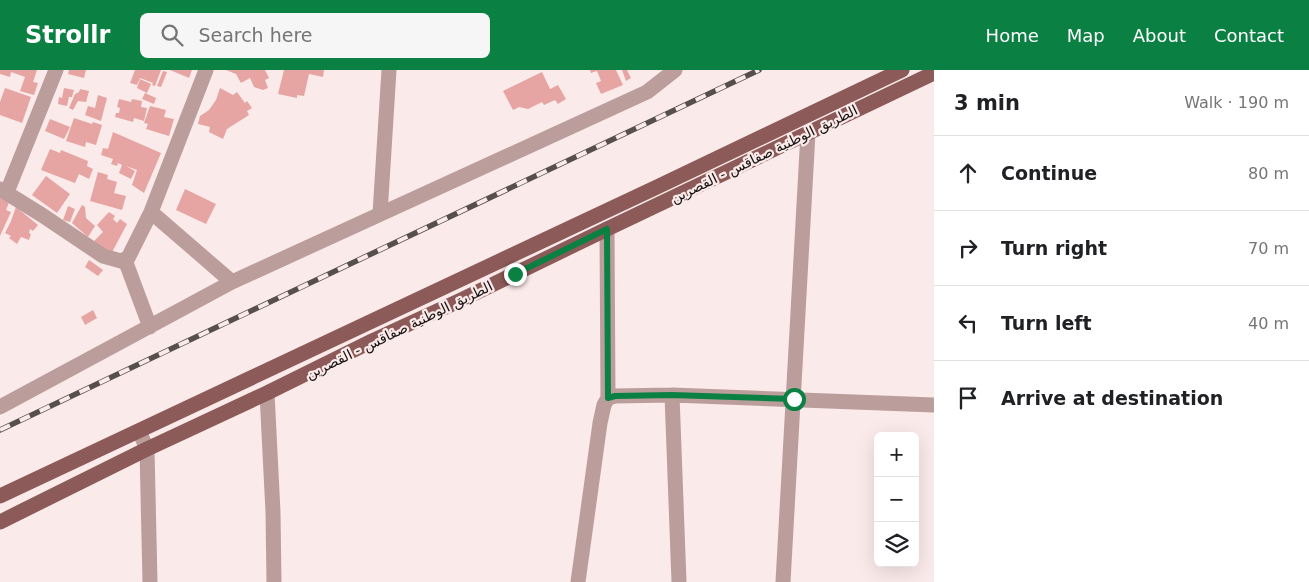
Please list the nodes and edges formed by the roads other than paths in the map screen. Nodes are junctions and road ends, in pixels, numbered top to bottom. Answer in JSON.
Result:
{"nodes":[{"id":1,"x":56,"y":70,"type":"edge"},
{"id":2,"x":206,"y":70,"type":"edge"},
{"id":3,"x":389,"y":70,"type":"edge"},
{"id":4,"x":675,"y":70,"type":"edge"},
{"id":5,"x":902,"y":70,"type":"edge"},
{"id":6,"x":934,"y":73,"type":"edge"},
{"id":7,"x":808,"y":133,"type":"junction"},
{"id":8,"x":748,"y":144,"type":"junction"},
{"id":9,"x":753,"y":159,"type":"junction"},
{"id":10,"x":4,"y":190,"type":"edge"},
{"id":11,"x":151,"y":212,"type":"junction"},
{"id":12,"x":380,"y":214,"type":"junction"},
{"id":13,"x":607,"y":229,"type":"junction"},
{"id":14,"x":125,"y":260,"type":"junction"},
{"id":15,"x":232,"y":282,"type":"junction"},
{"id":16,"x":425,"y":296,"type":"junction"},
{"id":17,"x":434,"y":313,"type":"junction"},
{"id":18,"x":150,"y":327,"type":"junction"},
{"id":19,"x":268,"y":393,"type":"junction"},
{"id":20,"x":672,"y":395,"type":"junction"},
{"id":21,"x":608,"y":398,"type":"junction"},
{"id":22,"x":794,"y":399,"type":"junction"},
{"id":23,"x":934,"y":405,"type":"edge"},
{"id":24,"x":0,"y":407,"type":"edge"},
{"id":25,"x":139,"y":431,"type":"junction"},
{"id":26,"x":147,"y":449,"type":"junction"},
{"id":27,"x":0,"y":496,"type":"edge"},
{"id":28,"x":0,"y":522,"type":"edge"},
{"id":29,"x":150,"y":582,"type":"edge"},
{"id":30,"x":274,"y":582,"type":"edge"},
{"id":31,"x":578,"y":582,"type":"edge"},
{"id":32,"x":679,"y":582,"type":"edge"},
{"id":33,"x":783,"y":582,"type":"edge"}],
"edges":[{"from":1,"to":10,"type":"street"},
{"from":2,"to":11,"type":"street"},
{"from":3,"to":12,"type":"street"},
{"from":4,"to":12,"type":"street"},
{"from":5,"to":8,"type":"main road","name":"الطريق الوطنية صفاقس - القصرين"},
{"from":6,"to":7,"type":"main road","name":"الطريق الوطنية صفاقس - القصرين"},
{"from":7,"to":9,"type":"main road","name":"الطريق الوطنية صفاقس - القصرين"},
{"from":7,"to":22,"type":"street"},
{"from":8,"to":9,"type":"main road"},
{"from":8,"to":16,"type":"main road","name":"الطريق الوطنية صفاقس - القصرين"},
{"from":9,"to":13,"type":"main road","name":"الطريق الوطنية صفاقس - القصرين"},
{"from":10,"to":14,"type":"street"},
{"from":11,"to":14,"type":"street"},
{"from":11,"to":15,"type":"street"},
{"from":12,"to":15,"type":"street"},
{"from":13,"to":17,"type":"main road","name":"الطريق الوطنية صفاقس - القصرين"},
{"from":13,"to":21,"type":"street"},
{"from":14,"to":18,"type":"street"},
{"from":15,"to":18,"type":"street"},
{"from":16,"to":17,"type":"main road"},
{"from":16,"to":25,"type":"main road","name":"الطريق الوطنية صفاقس - القصرين"},
{"from":17,"to":19,"type":"main road","name":"الطريق الوطنية صفاقس - القصرين"},
{"from":18,"to":24,"type":"street"},
{"from":19,"to":26,"type":"main road","name":"الطريق الوطنية صفاقس - القصرين"},
{"from":19,"to":30,"type":"street"},
{"from":20,"to":21,"type":"street"},
{"from":20,"to":22,"type":"street"},
{"from":20,"to":32,"type":"street"},
{"from":21,"to":31,"type":"street"},
{"from":22,"to":23,"type":"street"},
{"from":22,"to":33,"type":"street"},
{"from":25,"to":26,"type":"street"},
{"from":25,"to":27,"type":"main road","name":"الطريق الوطنية صفاقس - القصرين"},
{"from":26,"to":28,"type":"main road","name":"الطريق الوطنية صفاقس - القصرين"},
{"from":26,"to":29,"type":"street"}]}
